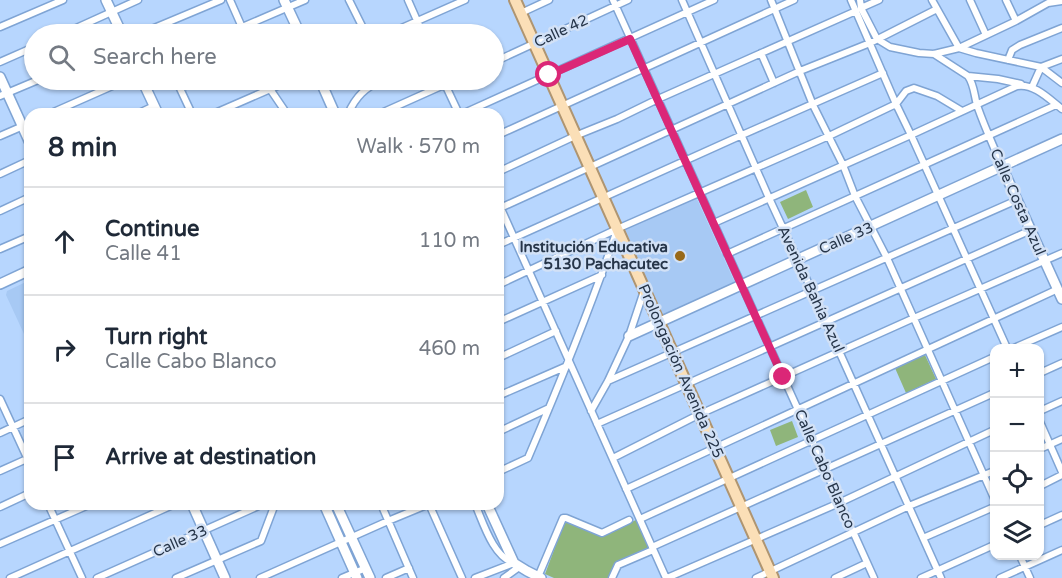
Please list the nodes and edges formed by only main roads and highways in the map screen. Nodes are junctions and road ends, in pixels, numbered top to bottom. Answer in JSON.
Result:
{"nodes":[{"id":1,"x":515,"y":0,"type":"edge"},
{"id":2,"x":772,"y":575,"type":"edge"}],
"edges":[{"from":1,"to":2,"type":"main road","name":"Prolongación Avenida 225"}]}
